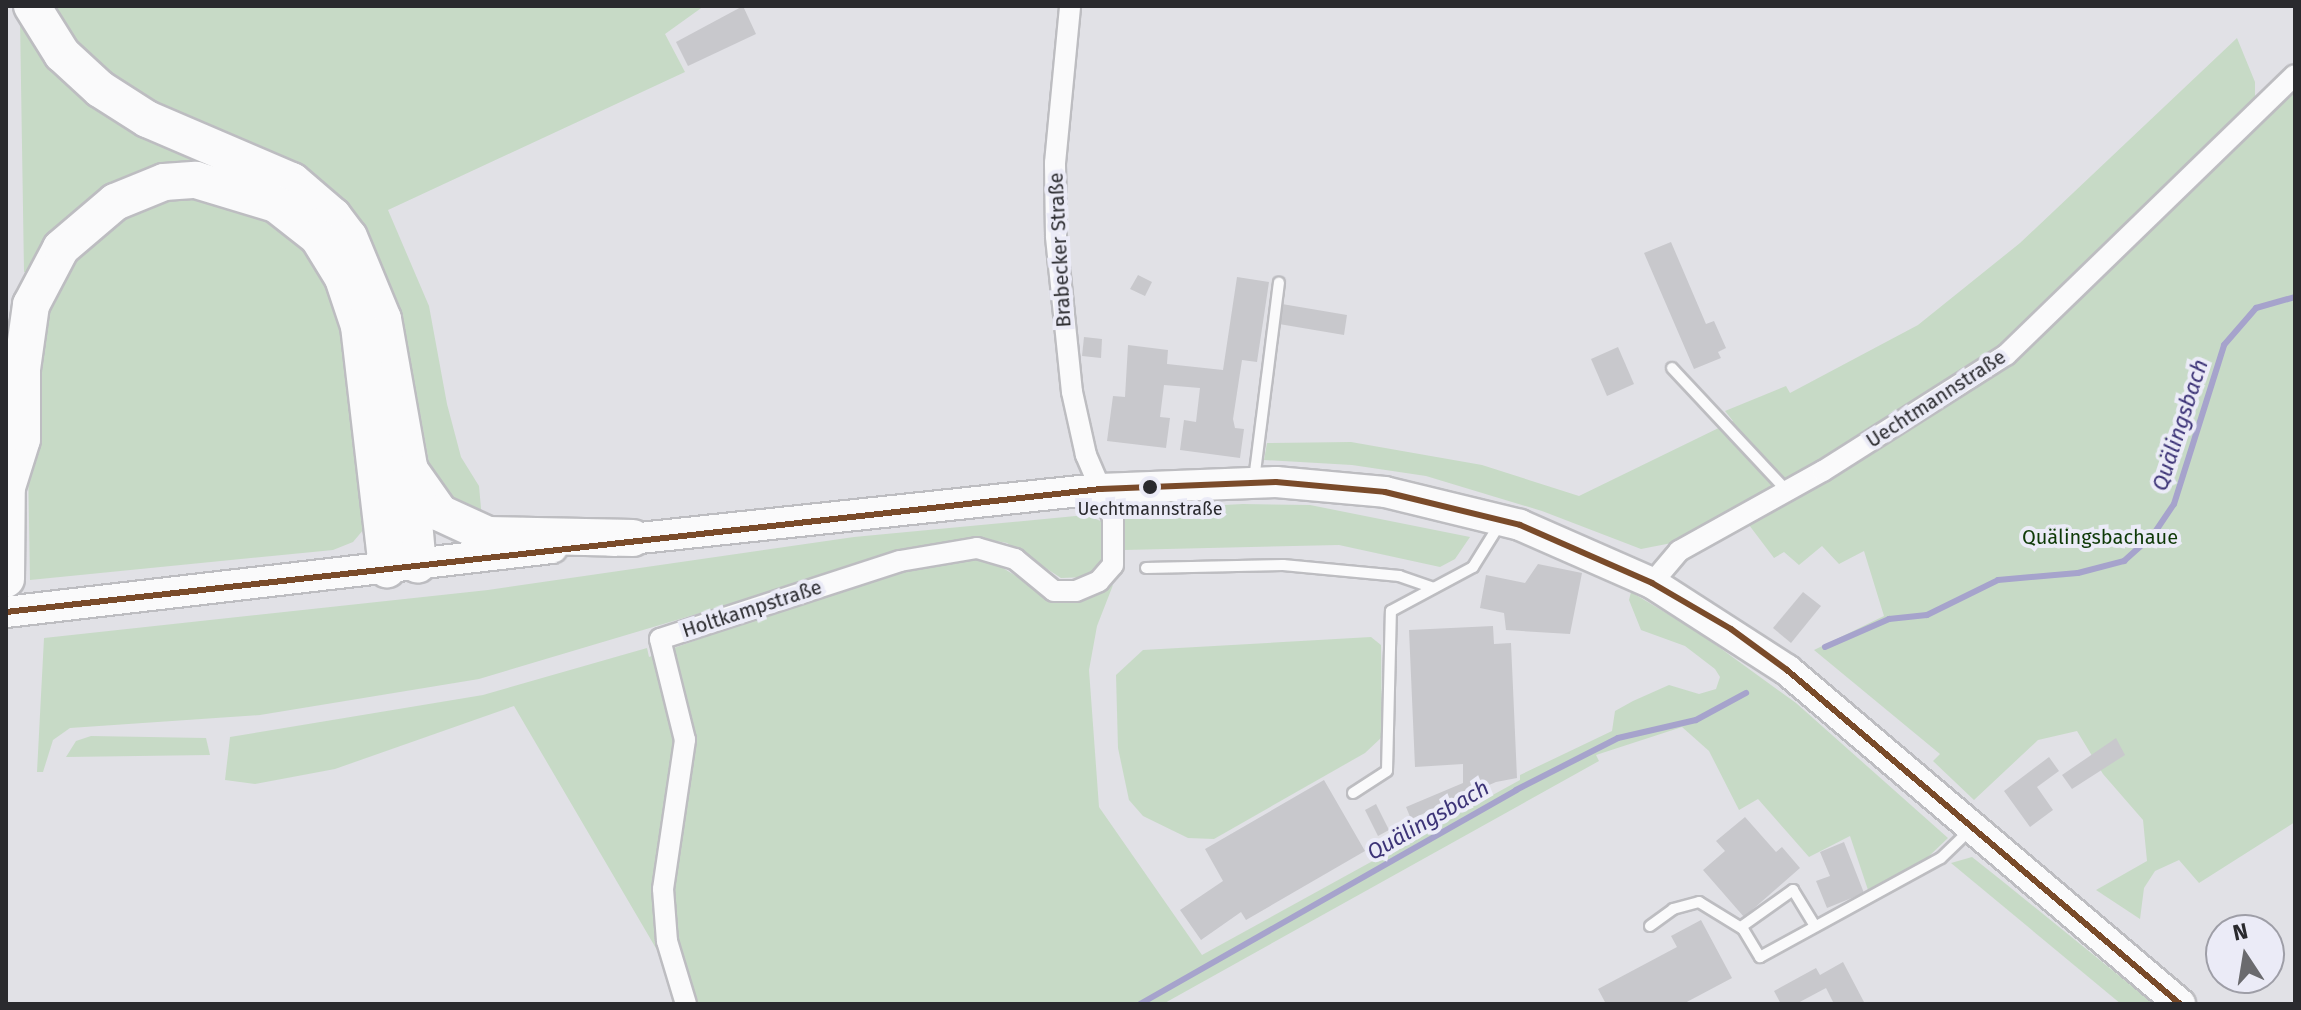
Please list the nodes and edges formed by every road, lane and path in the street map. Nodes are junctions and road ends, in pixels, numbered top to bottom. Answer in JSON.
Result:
{"nodes":[{"id":1,"x":32,"y":6,"type":"edge"},
{"id":2,"x":1070,"y":6,"type":"edge"},
{"id":3,"x":2295,"y":75,"type":"edge"},
{"id":4,"x":1279,"y":283,"type":"dead end"},
{"id":5,"x":1672,"y":368,"type":"dead end"},
{"id":6,"x":6,"y":414,"type":"edge"},
{"id":7,"x":409,"y":467,"type":"junction"},
{"id":8,"x":1253,"y":482,"type":"junction"},
{"id":9,"x":7,"y":487,"type":"edge"},
{"id":10,"x":1101,"y":489,"type":"junction"},
{"id":11,"x":1787,"y":491,"type":"junction"},
{"id":12,"x":1502,"y":520,"type":"junction"},
{"id":13,"x":633,"y":538,"type":"junction"},
{"id":14,"x":403,"y":567,"type":"junction"},
{"id":15,"x":1146,"y":568,"type":"dead end"},
{"id":16,"x":6,"y":579,"type":"edge"},
{"id":17,"x":1652,"y":583,"type":"junction"},
{"id":18,"x":1433,"y":588,"type":"junction"},
{"id":19,"x":6,"y":612,"type":"edge"},
{"id":20,"x":1353,"y":793,"type":"dead end"},
{"id":21,"x":1972,"y":827,"type":"junction"},
{"id":22,"x":1650,"y":926,"type":"dead end"},
{"id":23,"x":1815,"y":926,"type":"junction"},
{"id":24,"x":1741,"y":927,"type":"junction"},
{"id":25,"x":686,"y":1004,"type":"edge"},
{"id":26,"x":2180,"y":1004,"type":"edge"}],
"edges":[{"from":1,"to":7,"type":"highway"},
{"from":2,"to":10,"type":"street","name":"Brabecker Straße"},
{"from":3,"to":11,"type":"street","name":"Uechtmannstraße"},
{"from":4,"to":8,"type":"lane"},
{"from":5,"to":11,"type":"lane"},
{"from":6,"to":9,"type":"highway"},
{"from":7,"to":13,"type":"highway"},
{"from":7,"to":14,"type":"highway"},
{"from":8,"to":10,"type":"main road"},
{"from":8,"to":12,"type":"main road"},
{"from":9,"to":14,"type":"highway"},
{"from":9,"to":16,"type":"highway"},
{"from":10,"to":13,"type":"main road"},
{"from":10,"to":25,"type":"street","name":"Holtkampstraße"},
{"from":11,"to":17,"type":"street","name":"Uechtmannstraße"},
{"from":12,"to":17,"type":"main road"},
{"from":12,"to":18,"type":"lane"},
{"from":13,"to":14,"type":"main road"},
{"from":14,"to":19,"type":"main road"},
{"from":15,"to":18,"type":"lane"},
{"from":17,"to":21,"type":"main road"},
{"from":18,"to":20,"type":"lane"},
{"from":21,"to":23,"type":"lane"},
{"from":21,"to":26,"type":"main road"},
{"from":22,"to":24,"type":"lane"},
{"from":23,"to":24,"type":"lane"},
{"from":23,"to":24,"type":"lane"}]}
